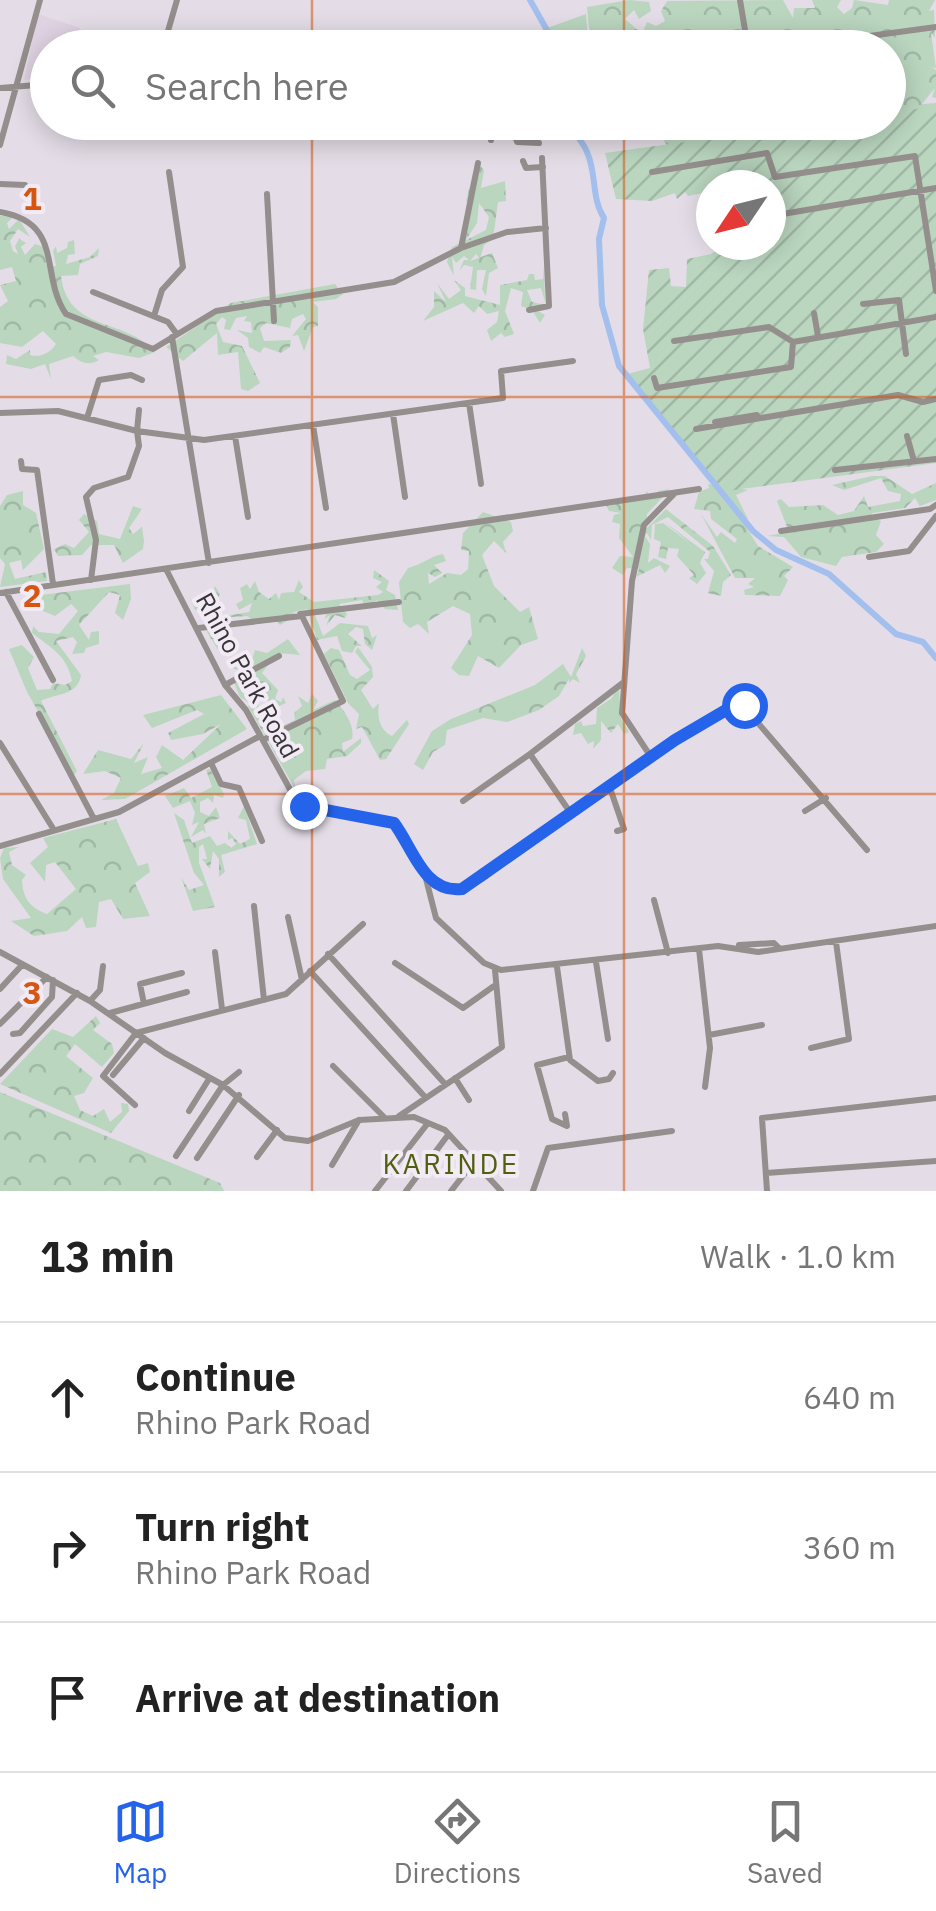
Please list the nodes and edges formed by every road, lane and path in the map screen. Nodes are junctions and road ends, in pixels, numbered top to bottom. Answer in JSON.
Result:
{"nodes":[{"id":1,"x":40,"y":0,"type":"edge"},
{"id":2,"x":177,"y":0,"type":"edge"},
{"id":3,"x":740,"y":0,"type":"edge"},
{"id":4,"x":936,"y":27,"type":"edge"},
{"id":5,"x":31,"y":30,"type":"edge"},
{"id":6,"x":168,"y":30,"type":"edge"},
{"id":7,"x":745,"y":30,"type":"edge"},
{"id":8,"x":906,"y":31,"type":"edge"},
{"id":9,"x":30,"y":35,"type":"edge"},
{"id":10,"x":30,"y":86,"type":"edge"},
{"id":11,"x":15,"y":87,"type":"junction"},
{"id":12,"x":0,"y":88,"type":"edge"},
{"id":13,"x":1,"y":133,"type":"edge"},
{"id":14,"x":517,"y":140,"type":"edge"},
{"id":15,"x":539,"y":143,"type":"dead end"},
{"id":16,"x":0,"y":144,"type":"edge"},
{"id":17,"x":523,"y":162,"type":"dead end"},
{"id":18,"x":478,"y":163,"type":"dead end"},
{"id":19,"x":169,"y":172,"type":"dead end"},
{"id":20,"x":652,"y":172,"type":"dead end"},
{"id":21,"x":0,"y":184,"type":"edge"},
{"id":22,"x":25,"y":185,"type":"dead end"},
{"id":23,"x":936,"y":188,"type":"edge"},
{"id":24,"x":922,"y":190,"type":"junction"},
{"id":25,"x":267,"y":194,"type":"dead end"},
{"id":26,"x":0,"y":212,"type":"edge"},
{"id":27,"x":786,"y":213,"type":"edge"},
{"id":28,"x":546,"y":228,"type":"junction"},
{"id":29,"x":933,"y":236,"type":"edge"},
{"id":30,"x":461,"y":248,"type":"junction"},
{"id":31,"x":936,"y":291,"type":"edge"},
{"id":32,"x":93,"y":292,"type":"dead end"},
{"id":33,"x":273,"y":302,"type":"junction"},
{"id":34,"x":863,"y":304,"type":"dead end"},
{"id":35,"x":529,"y":310,"type":"dead end"},
{"id":36,"x":814,"y":312,"type":"dead end"},
{"id":37,"x":154,"y":316,"type":"junction"},
{"id":38,"x":936,"y":317,"type":"edge"},
{"id":39,"x":274,"y":321,"type":"dead end"},
{"id":40,"x":904,"y":324,"type":"junction"},
{"id":41,"x":174,"y":335,"type":"junction"},
{"id":42,"x":818,"y":336,"type":"junction"},
{"id":43,"x":674,"y":341,"type":"dead end"},
{"id":44,"x":793,"y":342,"type":"junction"},
{"id":45,"x":906,"y":354,"type":"dead end"},
{"id":46,"x":573,"y":361,"type":"dead end"},
{"id":47,"x":654,"y":378,"type":"dead end"},
{"id":48,"x":142,"y":380,"type":"dead end"},
{"id":49,"x":936,"y":399,"type":"edge"},
{"id":50,"x":469,"y":404,"type":"junction"},
{"id":51,"x":139,"y":410,"type":"dead end"},
{"id":52,"x":0,"y":413,"type":"edge"},
{"id":53,"x":393,"y":414,"type":"junction"},
{"id":54,"x":763,"y":416,"type":"junction"},
{"id":55,"x":87,"y":418,"type":"junction"},
{"id":56,"x":709,"y":423,"type":"dead end"},
{"id":57,"x":313,"y":424,"type":"junction"},
{"id":58,"x":696,"y":429,"type":"dead end"},
{"id":59,"x":138,"y":432,"type":"junction"},
{"id":60,"x":236,"y":436,"type":"junction"},
{"id":61,"x":907,"y":436,"type":"dead end"},
{"id":62,"x":190,"y":440,"type":"junction"},
{"id":63,"x":936,"y":459,"type":"edge"},
{"id":64,"x":21,"y":460,"type":"dead end"},
{"id":65,"x":914,"y":461,"type":"junction"},
{"id":66,"x":834,"y":470,"type":"dead end"},
{"id":67,"x":481,"y":484,"type":"dead end"},
{"id":68,"x":699,"y":489,"type":"dead end"},
{"id":69,"x":676,"y":491,"type":"junction"},
{"id":70,"x":405,"y":497,"type":"dead end"},
{"id":71,"x":326,"y":508,"type":"dead end"},
{"id":72,"x":936,"y":510,"type":"edge"},
{"id":73,"x":248,"y":517,"type":"dead end"},
{"id":74,"x":781,"y":531,"type":"dead end"},
{"id":75,"x":869,"y":557,"type":"dead end"},
{"id":76,"x":209,"y":563,"type":"junction"},
{"id":77,"x":167,"y":571,"type":"junction"},
{"id":78,"x":91,"y":580,"type":"junction"},
{"id":79,"x":53,"y":584,"type":"junction"},
{"id":80,"x":3,"y":593,"type":"edge"},
{"id":81,"x":399,"y":602,"type":"dead end"},
{"id":82,"x":300,"y":614,"type":"junction"},
{"id":83,"x":199,"y":628,"type":"junction"},
{"id":84,"x":279,"y":656,"type":"dead end"},
{"id":85,"x":53,"y":680,"type":"dead end"},
{"id":86,"x":624,"y":682,"type":"junction"},
{"id":87,"x":225,"y":684,"type":"junction"},
{"id":88,"x":38,"y":714,"type":"dead end"},
{"id":89,"x":261,"y":738,"type":"junction"},
{"id":90,"x":0,"y":743,"type":"edge"},
{"id":91,"x":530,"y":754,"type":"junction"},
{"id":92,"x":651,"y":757,"type":"junction"},
{"id":93,"x":211,"y":763,"type":"junction"},
{"id":94,"x":610,"y":788,"type":"junction"},
{"id":95,"x":826,"y":798,"type":"junction"},
{"id":96,"x":463,"y":801,"type":"dead end"},
{"id":97,"x":805,"y":810,"type":"dead end"},
{"id":98,"x":572,"y":815,"type":"junction"},
{"id":99,"x":94,"y":819,"type":"junction"},
{"id":100,"x":54,"y":830,"type":"junction"},
{"id":101,"x":617,"y":831,"type":"dead end"},
{"id":102,"x":262,"y":841,"type":"dead end"},
{"id":103,"x":0,"y":846,"type":"edge"},
{"id":104,"x":868,"y":850,"type":"dead end"},
{"id":105,"x":425,"y":874,"type":"junction"},
{"id":106,"x":654,"y":900,"type":"dead end"},
{"id":107,"x":254,"y":906,"type":"dead end"},
{"id":108,"x":288,"y":917,"type":"dead end"},
{"id":109,"x":362,"y":924,"type":"dead end"},
{"id":110,"x":936,"y":926,"type":"edge"},
{"id":111,"x":836,"y":942,"type":"junction"},
{"id":112,"x":699,"y":948,"type":"junction"},
{"id":113,"x":0,"y":952,"type":"edge"},
{"id":114,"x":215,"y":952,"type":"dead end"},
{"id":115,"x":668,"y":953,"type":"junction"},
{"id":116,"x":328,"y":954,"type":"junction"},
{"id":117,"x":596,"y":962,"type":"junction"},
{"id":118,"x":396,"y":963,"type":"dead end"},
{"id":119,"x":22,"y":964,"type":"junction"},
{"id":120,"x":103,"y":966,"type":"dead end"},
{"id":121,"x":557,"y":967,"type":"junction"},
{"id":122,"x":495,"y":970,"type":"junction"},
{"id":123,"x":310,"y":972,"type":"junction"},
{"id":124,"x":182,"y":974,"type":"dead end"},
{"id":125,"x":50,"y":978,"type":"junction"},
{"id":126,"x":302,"y":980,"type":"junction"},
{"id":127,"x":496,"y":985,"type":"junction"},
{"id":128,"x":0,"y":989,"type":"edge"},
{"id":129,"x":187,"y":992,"type":"dead end"},
{"id":130,"x":77,"y":993,"type":"junction"},
{"id":131,"x":90,"y":1000,"type":"junction"},
{"id":132,"x":264,"y":1000,"type":"junction"},
{"id":133,"x":144,"y":1004,"type":"junction"},
{"id":134,"x":222,"y":1009,"type":"junction"},
{"id":135,"x":109,"y":1013,"type":"junction"},
{"id":136,"x":0,"y":1024,"type":"edge"},
{"id":137,"x":762,"y":1025,"type":"dead end"},
{"id":138,"x":13,"y":1034,"type":"dead end"},
{"id":139,"x":709,"y":1034,"type":"junction"},
{"id":140,"x":140,"y":1035,"type":"junction"},
{"id":141,"x":608,"y":1039,"type":"dead end"},
{"id":142,"x":811,"y":1048,"type":"dead end"},
{"id":143,"x":570,"y":1056,"type":"junction"},
{"id":144,"x":333,"y":1066,"type":"dead end"},
{"id":145,"x":239,"y":1072,"type":"dead end"},
{"id":146,"x":613,"y":1073,"type":"dead end"},
{"id":147,"x":0,"y":1074,"type":"edge"},
{"id":148,"x":113,"y":1075,"type":"dead end"},
{"id":149,"x":454,"y":1078,"type":"junction"},
{"id":150,"x":209,"y":1079,"type":"junction"},
{"id":151,"x":445,"y":1084,"type":"junction"},
{"id":152,"x":223,"y":1085,"type":"junction"},
{"id":153,"x":705,"y":1087,"type":"dead end"},
{"id":154,"x":238,"y":1095,"type":"junction"},
{"id":155,"x":426,"y":1098,"type":"junction"},
{"id":156,"x":936,"y":1098,"type":"edge"},
{"id":157,"x":468,"y":1100,"type":"dead end"},
{"id":158,"x":135,"y":1105,"type":"dead end"},
{"id":159,"x":189,"y":1110,"type":"dead end"},
{"id":160,"x":565,"y":1114,"type":"dead end"},
{"id":161,"x":398,"y":1117,"type":"junction"},
{"id":162,"x":384,"y":1118,"type":"junction"},
{"id":163,"x":360,"y":1120,"type":"junction"},
{"id":164,"x":428,"y":1123,"type":"junction"},
{"id":165,"x":278,"y":1129,"type":"junction"},
{"id":166,"x":672,"y":1131,"type":"dead end"},
{"id":167,"x":448,"y":1135,"type":"junction"},
{"id":168,"x":176,"y":1156,"type":"dead end"},
{"id":169,"x":257,"y":1157,"type":"dead end"},
{"id":170,"x":198,"y":1158,"type":"dead end"},
{"id":171,"x":936,"y":1162,"type":"edge"},
{"id":172,"x":473,"y":1163,"type":"junction"},
{"id":173,"x":332,"y":1165,"type":"dead end"},
{"id":174,"x":766,"y":1173,"type":"junction"},
{"id":175,"x":375,"y":1191,"type":"edge"},
{"id":176,"x":406,"y":1191,"type":"edge"},
{"id":177,"x":451,"y":1191,"type":"edge"},
{"id":178,"x":501,"y":1191,"type":"edge"},
{"id":179,"x":534,"y":1191,"type":"edge"},
{"id":180,"x":767,"y":1191,"type":"edge"}],
"edges":[{"from":1,"to":5,"type":"street"},
{"from":2,"to":6,"type":"street"},
{"from":3,"to":7,"type":"street"},
{"from":4,"to":8,"type":"street"},
{"from":9,"to":11,"type":"street"},
{"from":10,"to":11,"type":"street"},
{"from":11,"to":12,"type":"street"},
{"from":11,"to":13,"type":"street"},
{"from":13,"to":16,"type":"street"},
{"from":14,"to":15,"type":"street"},
{"from":17,"to":28,"type":"street"},
{"from":18,"to":30,"type":"street"},
{"from":19,"to":37,"type":"street"},
{"from":20,"to":24,"type":"street"},
{"from":21,"to":22,"type":"street"},
{"from":23,"to":24,"type":"street"},
{"from":24,"to":27,"type":"street"},
{"from":24,"to":29,"type":"street"},
{"from":25,"to":33,"type":"street"},
{"from":26,"to":41,"type":"street"},
{"from":28,"to":30,"type":"street"},
{"from":28,"to":35,"type":"street"},
{"from":29,"to":31,"type":"street"},
{"from":30,"to":33,"type":"street"},
{"from":32,"to":37,"type":"street"},
{"from":33,"to":39,"type":"street"},
{"from":33,"to":41,"type":"street"},
{"from":34,"to":40,"type":"street"},
{"from":36,"to":42,"type":"street"},
{"from":37,"to":41,"type":"street"},
{"from":38,"to":40,"type":"street"},
{"from":40,"to":42,"type":"street"},
{"from":40,"to":45,"type":"street"},
{"from":41,"to":62,"type":"street"},
{"from":42,"to":44,"type":"street"},
{"from":43,"to":44,"type":"street"},
{"from":44,"to":47,"type":"street"},
{"from":46,"to":50,"type":"street"},
{"from":48,"to":55,"type":"street"},
{"from":49,"to":54,"type":"street"},
{"from":50,"to":53,"type":"street"},
{"from":50,"to":67,"type":"street"},
{"from":51,"to":59,"type":"street"},
{"from":52,"to":55,"type":"street"},
{"from":53,"to":57,"type":"street"},
{"from":53,"to":70,"type":"street"},
{"from":54,"to":56,"type":"street"},
{"from":54,"to":58,"type":"street"},
{"from":55,"to":59,"type":"street"},
{"from":57,"to":60,"type":"street"},
{"from":57,"to":71,"type":"street"},
{"from":59,"to":62,"type":"street"},
{"from":59,"to":78,"type":"street"},
{"from":60,"to":62,"type":"street"},
{"from":60,"to":73,"type":"street"},
{"from":61,"to":65,"type":"street"},
{"from":62,"to":76,"type":"street"},
{"from":63,"to":65,"type":"street"},
{"from":64,"to":79,"type":"street"},
{"from":65,"to":66,"type":"street"},
{"from":68,"to":69,"type":"street"},
{"from":69,"to":76,"type":"street"},
{"from":69,"to":86,"type":"street"},
{"from":72,"to":74,"type":"street"},
{"from":72,"to":75,"type":"street"},
{"from":76,"to":77,"type":"street"},
{"from":77,"to":78,"type":"street"},
{"from":77,"to":83,"type":"street","name":"Rhino Park Road"},
{"from":78,"to":79,"type":"street"},
{"from":79,"to":80,"type":"street"},
{"from":80,"to":85,"type":"street"},
{"from":81,"to":82,"type":"street"},
{"from":82,"to":83,"type":"street"},
{"from":82,"to":89,"type":"street"},
{"from":83,"to":87,"type":"street","name":"Rhino Park Road"},
{"from":84,"to":87,"type":"street"},
{"from":86,"to":91,"type":"street"},
{"from":86,"to":92,"type":"street"},
{"from":87,"to":89,"type":"street","name":"Rhino Park Road"},
{"from":88,"to":99,"type":"street"},
{"from":89,"to":93,"type":"street"},
{"from":89,"to":105,"type":"street","name":"Rhino Park Road"},
{"from":90,"to":100,"type":"street"},
{"from":91,"to":96,"type":"street"},
{"from":91,"to":98,"type":"street"},
{"from":92,"to":94,"type":"street"},
{"from":92,"to":95,"type":"street"},
{"from":93,"to":99,"type":"street"},
{"from":93,"to":102,"type":"street"},
{"from":94,"to":98,"type":"street"},
{"from":94,"to":101,"type":"street"},
{"from":95,"to":97,"type":"street"},
{"from":95,"to":104,"type":"street"},
{"from":98,"to":105,"type":"street"},
{"from":99,"to":100,"type":"street"},
{"from":100,"to":103,"type":"street"},
{"from":105,"to":122,"type":"street","name":"Rhino Park Road"},
{"from":106,"to":115,"type":"street"},
{"from":107,"to":132,"type":"street"},
{"from":108,"to":126,"type":"street"},
{"from":109,"to":116,"type":"street"},
{"from":110,"to":111,"type":"street"},
{"from":111,"to":112,"type":"street"},
{"from":111,"to":142,"type":"street"},
{"from":112,"to":115,"type":"street"},
{"from":112,"to":139,"type":"street"},
{"from":113,"to":119,"type":"street"},
{"from":114,"to":134,"type":"street"},
{"from":115,"to":117,"type":"street"},
{"from":116,"to":123,"type":"street"},
{"from":116,"to":151,"type":"street"},
{"from":117,"to":121,"type":"street"},
{"from":117,"to":141,"type":"street"},
{"from":118,"to":127,"type":"street"},
{"from":119,"to":125,"type":"street"},
{"from":119,"to":128,"type":"street"},
{"from":120,"to":131,"type":"street"},
{"from":121,"to":122,"type":"street"},
{"from":121,"to":143,"type":"street"},
{"from":122,"to":127,"type":"street"},
{"from":123,"to":126,"type":"street"},
{"from":123,"to":155,"type":"street"},
{"from":124,"to":133,"type":"street"},
{"from":125,"to":130,"type":"street"},
{"from":125,"to":136,"type":"street"},
{"from":125,"to":138,"type":"street"},
{"from":126,"to":132,"type":"street"},
{"from":127,"to":149,"type":"street"},
{"from":129,"to":133,"type":"street"},
{"from":130,"to":131,"type":"street"},
{"from":130,"to":147,"type":"street"},
{"from":131,"to":135,"type":"street"},
{"from":132,"to":134,"type":"street"},
{"from":133,"to":135,"type":"street"},
{"from":134,"to":140,"type":"street"},
{"from":135,"to":140,"type":"street"},
{"from":137,"to":139,"type":"street"},
{"from":139,"to":153,"type":"street"},
{"from":140,"to":148,"type":"street"},
{"from":140,"to":150,"type":"street"},
{"from":140,"to":158,"type":"street"},
{"from":143,"to":146,"type":"street"},
{"from":143,"to":160,"type":"street"},
{"from":144,"to":162,"type":"street"},
{"from":145,"to":152,"type":"street"},
{"from":149,"to":151,"type":"street"},
{"from":149,"to":157,"type":"street"},
{"from":150,"to":152,"type":"street"},
{"from":150,"to":159,"type":"street"},
{"from":151,"to":155,"type":"street"},
{"from":152,"to":154,"type":"street"},
{"from":152,"to":168,"type":"street"},
{"from":154,"to":165,"type":"street"},
{"from":154,"to":170,"type":"street"},
{"from":155,"to":161,"type":"street"},
{"from":156,"to":174,"type":"street"},
{"from":161,"to":162,"type":"street"},
{"from":161,"to":164,"type":"street"},
{"from":162,"to":163,"type":"street"},
{"from":163,"to":165,"type":"street"},
{"from":163,"to":173,"type":"street"},
{"from":164,"to":167,"type":"street"},
{"from":164,"to":175,"type":"street"},
{"from":165,"to":169,"type":"street"},
{"from":166,"to":179,"type":"street"},
{"from":167,"to":172,"type":"street"},
{"from":167,"to":176,"type":"street"},
{"from":171,"to":174,"type":"street"},
{"from":172,"to":177,"type":"street"},
{"from":172,"to":178,"type":"street"},
{"from":174,"to":180,"type":"street"}]}
